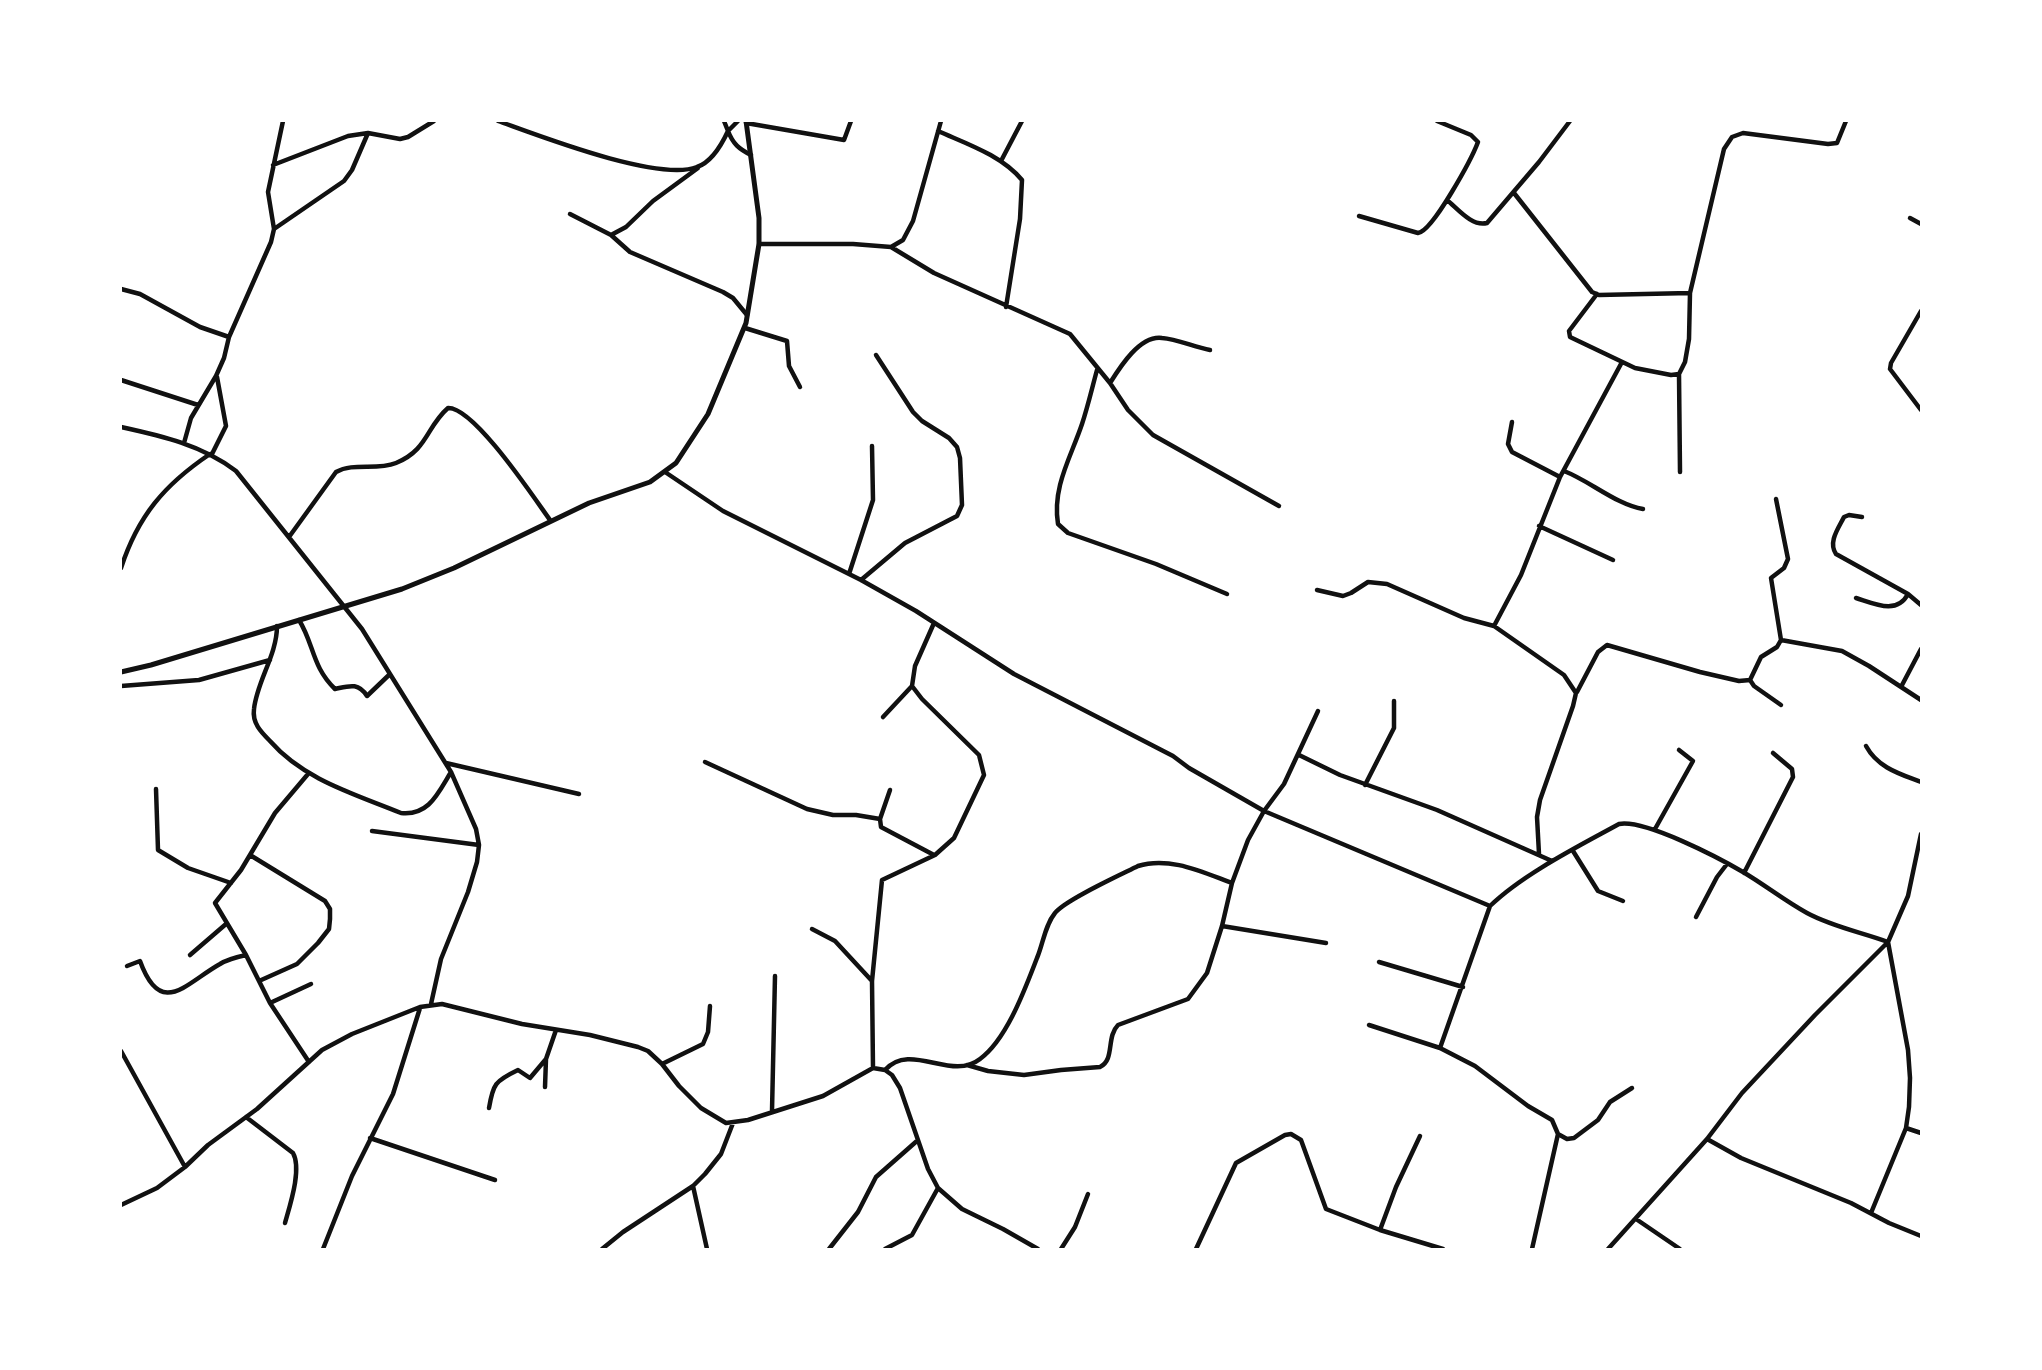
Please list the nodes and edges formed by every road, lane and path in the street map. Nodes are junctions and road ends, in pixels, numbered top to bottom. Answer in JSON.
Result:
{"nodes":[{"id":1,"x":283,"y":121,"type":"edge"},
{"id":2,"x":434,"y":121,"type":"edge"},
{"id":3,"x":498,"y":121,"type":"edge"},
{"id":4,"x":724,"y":121,"type":"edge"},
{"id":5,"x":738,"y":121,"type":"edge"},
{"id":6,"x":851,"y":121,"type":"edge"},
{"id":7,"x":941,"y":121,"type":"edge"},
{"id":8,"x":1022,"y":121,"type":"edge"},
{"id":9,"x":1437,"y":121,"type":"edge"},
{"id":10,"x":1570,"y":121,"type":"edge"},
{"id":11,"x":1846,"y":121,"type":"edge"},
{"id":12,"x":746,"y":122,"type":"edge"},
{"id":13,"x":728,"y":131,"type":"junction"},
{"id":14,"x":938,"y":131,"type":"junction"},
{"id":15,"x":369,"y":133,"type":"junction"},
{"id":16,"x":751,"y":155,"type":"junction"},
{"id":17,"x":1000,"y":161,"type":"junction"},
{"id":18,"x":272,"y":166,"type":"junction"},
{"id":19,"x":699,"y":167,"type":"junction"},
{"id":20,"x":1514,"y":193,"type":"junction"},
{"id":21,"x":1447,"y":201,"type":"junction"},
{"id":22,"x":570,"y":214,"type":"dead end"},
{"id":23,"x":1359,"y":216,"type":"dead end"},
{"id":24,"x":1910,"y":218,"type":"dead end"},
{"id":25,"x":1921,"y":224,"type":"edge"},
{"id":26,"x":274,"y":229,"type":"junction"},
{"id":27,"x":611,"y":235,"type":"junction"},
{"id":28,"x":759,"y":244,"type":"junction"},
{"id":29,"x":891,"y":247,"type":"junction"},
{"id":30,"x":121,"y":289,"type":"edge"},
{"id":31,"x":1690,"y":293,"type":"junction"},
{"id":32,"x":1597,"y":294,"type":"junction"},
{"id":33,"x":1006,"y":307,"type":"junction"},
{"id":34,"x":1921,"y":311,"type":"edge"},
{"id":35,"x":747,"y":316,"type":"junction"},
{"id":36,"x":745,"y":328,"type":"junction"},
{"id":37,"x":229,"y":337,"type":"junction"},
{"id":38,"x":1210,"y":351,"type":"dead end"},
{"id":39,"x":876,"y":355,"type":"dead end"},
{"id":40,"x":1622,"y":362,"type":"junction"},
{"id":41,"x":1097,"y":370,"type":"junction"},
{"id":42,"x":1679,"y":374,"type":"junction"},
{"id":43,"x":216,"y":376,"type":"junction"},
{"id":44,"x":121,"y":380,"type":"edge"},
{"id":45,"x":1110,"y":383,"type":"junction"},
{"id":46,"x":800,"y":387,"type":"dead end"},
{"id":47,"x":198,"y":405,"type":"junction"},
{"id":48,"x":1921,"y":410,"type":"edge"},
{"id":49,"x":1512,"y":422,"type":"dead end"},
{"id":50,"x":121,"y":427,"type":"edge"},
{"id":51,"x":184,"y":443,"type":"junction"},
{"id":52,"x":872,"y":446,"type":"dead end"},
{"id":53,"x":211,"y":454,"type":"junction"},
{"id":54,"x":1564,"y":471,"type":"junction"},
{"id":55,"x":665,"y":472,"type":"junction"},
{"id":56,"x":1680,"y":472,"type":"dead end"},
{"id":57,"x":1560,"y":477,"type":"junction"},
{"id":58,"x":1776,"y":499,"type":"dead end"},
{"id":59,"x":1279,"y":506,"type":"dead end"},
{"id":60,"x":1643,"y":509,"type":"dead end"},
{"id":61,"x":1862,"y":517,"type":"dead end"},
{"id":62,"x":550,"y":520,"type":"junction"},
{"id":63,"x":1539,"y":526,"type":"junction"},
{"id":64,"x":289,"y":537,"type":"junction"},
{"id":65,"x":127,"y":550,"type":"junction"},
{"id":66,"x":121,"y":552,"type":"edge"},
{"id":67,"x":1613,"y":560,"type":"dead end"},
{"id":68,"x":121,"y":568,"type":"edge"},
{"id":69,"x":849,"y":574,"type":"junction"},
{"id":70,"x":861,"y":580,"type":"junction"},
{"id":71,"x":1317,"y":590,"type":"dead end"},
{"id":72,"x":1227,"y":594,"type":"dead end"},
{"id":73,"x":1908,"y":594,"type":"junction"},
{"id":74,"x":1856,"y":598,"type":"dead end"},
{"id":75,"x":1921,"y":605,"type":"edge"},
{"id":76,"x":344,"y":606,"type":"junction"},
{"id":77,"x":298,"y":620,"type":"junction"},
{"id":78,"x":934,"y":623,"type":"junction"},
{"id":79,"x":276,"y":625,"type":"junction"},
{"id":80,"x":1494,"y":626,"type":"junction"},
{"id":81,"x":1781,"y":640,"type":"junction"},
{"id":82,"x":1921,"y":649,"type":"edge"},
{"id":83,"x":270,"y":660,"type":"junction"},
{"id":84,"x":121,"y":672,"type":"edge"},
{"id":85,"x":390,"y":674,"type":"junction"},
{"id":86,"x":1750,"y":680,"type":"junction"},
{"id":87,"x":121,"y":686,"type":"edge"},
{"id":88,"x":912,"y":686,"type":"junction"},
{"id":89,"x":1901,"y":687,"type":"junction"},
{"id":90,"x":1576,"y":693,"type":"junction"},
{"id":91,"x":1921,"y":700,"type":"edge"},
{"id":92,"x":1394,"y":701,"type":"dead end"},
{"id":93,"x":1781,"y":705,"type":"dead end"},
{"id":94,"x":1318,"y":711,"type":"dead end"},
{"id":95,"x":883,"y":717,"type":"dead end"},
{"id":96,"x":1866,"y":746,"type":"dead end"},
{"id":97,"x":1679,"y":750,"type":"dead end"},
{"id":98,"x":1773,"y":753,"type":"dead end"},
{"id":99,"x":1299,"y":755,"type":"junction"},
{"id":100,"x":705,"y":762,"type":"dead end"},
{"id":101,"x":445,"y":763,"type":"junction"},
{"id":102,"x":451,"y":772,"type":"junction"},
{"id":103,"x":308,"y":774,"type":"junction"},
{"id":104,"x":1921,"y":782,"type":"edge"},
{"id":105,"x":1365,"y":785,"type":"junction"},
{"id":106,"x":156,"y":789,"type":"dead end"},
{"id":107,"x":890,"y":790,"type":"dead end"},
{"id":108,"x":579,"y":794,"type":"dead end"},
{"id":109,"x":1265,"y":811,"type":"junction"},
{"id":110,"x":880,"y":820,"type":"junction"},
{"id":111,"x":1655,"y":830,"type":"junction"},
{"id":112,"x":372,"y":831,"type":"dead end"},
{"id":113,"x":1921,"y":834,"type":"edge"},
{"id":114,"x":479,"y":845,"type":"junction"},
{"id":115,"x":1573,"y":851,"type":"junction"},
{"id":116,"x":1539,"y":854,"type":"junction"},
{"id":117,"x":250,"y":855,"type":"junction"},
{"id":118,"x":935,"y":855,"type":"junction"},
{"id":119,"x":1553,"y":861,"type":"junction"},
{"id":120,"x":1727,"y":864,"type":"junction"},
{"id":121,"x":1744,"y":873,"type":"junction"},
{"id":122,"x":1913,"y":874,"type":"junction"},
{"id":123,"x":1921,"y":876,"type":"edge"},
{"id":124,"x":231,"y":883,"type":"junction"},
{"id":125,"x":1232,"y":883,"type":"junction"},
{"id":126,"x":1623,"y":901,"type":"dead end"},
{"id":127,"x":1490,"y":906,"type":"junction"},
{"id":128,"x":1696,"y":917,"type":"dead end"},
{"id":129,"x":226,"y":924,"type":"junction"},
{"id":130,"x":1222,"y":926,"type":"junction"},
{"id":131,"x":812,"y":929,"type":"dead end"},
{"id":132,"x":1888,"y":942,"type":"junction"},
{"id":133,"x":1326,"y":943,"type":"dead end"},
{"id":134,"x":190,"y":955,"type":"dead end"},
{"id":135,"x":246,"y":955,"type":"junction"},
{"id":136,"x":1379,"y":962,"type":"dead end"},
{"id":137,"x":127,"y":967,"type":"dead end"},
{"id":138,"x":775,"y":976,"type":"dead end"},
{"id":139,"x":259,"y":981,"type":"junction"},
{"id":140,"x":872,"y":981,"type":"junction"},
{"id":141,"x":311,"y":984,"type":"dead end"},
{"id":142,"x":1463,"y":987,"type":"junction"},
{"id":143,"x":270,"y":1003,"type":"junction"},
{"id":144,"x":431,"y":1004,"type":"junction"},
{"id":145,"x":710,"y":1006,"type":"dead end"},
{"id":146,"x":420,"y":1007,"type":"junction"},
{"id":147,"x":1369,"y":1025,"type":"dead end"},
{"id":148,"x":556,"y":1030,"type":"junction"},
{"id":149,"x":1440,"y":1048,"type":"junction"},
{"id":150,"x":121,"y":1051,"type":"edge"},
{"id":151,"x":546,"y":1059,"type":"junction"},
{"id":152,"x":309,"y":1062,"type":"junction"},
{"id":153,"x":662,"y":1064,"type":"junction"},
{"id":154,"x":967,"y":1065,"type":"junction"},
{"id":155,"x":873,"y":1068,"type":"junction"},
{"id":156,"x":885,"y":1070,"type":"junction"},
{"id":157,"x":545,"y":1087,"type":"dead end"},
{"id":158,"x":1632,"y":1088,"type":"dead end"},
{"id":159,"x":489,"y":1108,"type":"dead end"},
{"id":160,"x":772,"y":1111,"type":"junction"},
{"id":161,"x":246,"y":1117,"type":"junction"},
{"id":162,"x":733,"y":1124,"type":"junction"},
{"id":163,"x":1906,"y":1128,"type":"junction"},
{"id":164,"x":1921,"y":1133,"type":"edge"},
{"id":165,"x":1558,"y":1134,"type":"junction"},
{"id":166,"x":1420,"y":1136,"type":"dead end"},
{"id":167,"x":370,"y":1138,"type":"junction"},
{"id":168,"x":1707,"y":1139,"type":"junction"},
{"id":169,"x":918,"y":1140,"type":"junction"},
{"id":170,"x":185,"y":1167,"type":"junction"},
{"id":171,"x":495,"y":1180,"type":"dead end"},
{"id":172,"x":693,"y":1186,"type":"junction"},
{"id":173,"x":938,"y":1188,"type":"junction"},
{"id":174,"x":1088,"y":1194,"type":"dead end"},
{"id":175,"x":121,"y":1205,"type":"edge"},
{"id":176,"x":1871,"y":1213,"type":"junction"},
{"id":177,"x":1636,"y":1219,"type":"junction"},
{"id":178,"x":285,"y":1223,"type":"dead end"},
{"id":179,"x":1380,"y":1230,"type":"junction"},
{"id":180,"x":1921,"y":1236,"type":"edge"},
{"id":181,"x":1427,"y":1247,"type":"edge"},
{"id":182,"x":323,"y":1249,"type":"edge"},
{"id":183,"x":602,"y":1249,"type":"edge"},
{"id":184,"x":707,"y":1249,"type":"edge"},
{"id":185,"x":829,"y":1249,"type":"edge"},
{"id":186,"x":885,"y":1249,"type":"edge"},
{"id":187,"x":1038,"y":1249,"type":"edge"},
{"id":188,"x":1061,"y":1249,"type":"edge"},
{"id":189,"x":1196,"y":1249,"type":"edge"},
{"id":190,"x":1443,"y":1249,"type":"edge"},
{"id":191,"x":1532,"y":1249,"type":"edge"},
{"id":192,"x":1608,"y":1249,"type":"edge"},
{"id":193,"x":1680,"y":1249,"type":"edge"}],
"edges":[{"from":1,"to":18,"type":"street"},
{"from":2,"to":15,"type":"street"},
{"from":3,"to":19,"type":"street"},
{"from":4,"to":13,"type":"street"},
{"from":5,"to":13,"type":"street"},
{"from":6,"to":12,"type":"street"},
{"from":7,"to":14,"type":"street"},
{"from":8,"to":17,"type":"street"},
{"from":9,"to":21,"type":"street"},
{"from":10,"to":20,"type":"street"},
{"from":11,"to":31,"type":"street"},
{"from":12,"to":16,"type":"street"},
{"from":13,"to":16,"type":"street"},
{"from":13,"to":19,"type":"street"},
{"from":14,"to":17,"type":"street"},
{"from":14,"to":29,"type":"street"},
{"from":15,"to":18,"type":"street"},
{"from":15,"to":26,"type":"street"},
{"from":16,"to":28,"type":"street"},
{"from":17,"to":33,"type":"street"},
{"from":18,"to":26,"type":"street"},
{"from":19,"to":27,"type":"street"},
{"from":20,"to":21,"type":"street"},
{"from":20,"to":32,"type":"street"},
{"from":21,"to":23,"type":"street"},
{"from":22,"to":27,"type":"street"},
{"from":24,"to":25,"type":"street"},
{"from":26,"to":37,"type":"street"},
{"from":27,"to":35,"type":"street"},
{"from":28,"to":29,"type":"street"},
{"from":28,"to":35,"type":"street"},
{"from":29,"to":33,"type":"street"},
{"from":30,"to":37,"type":"street"},
{"from":31,"to":32,"type":"street"},
{"from":31,"to":42,"type":"street"},
{"from":32,"to":40,"type":"street"},
{"from":33,"to":41,"type":"street"},
{"from":34,"to":48,"type":"street"},
{"from":35,"to":36,"type":"street"},
{"from":36,"to":46,"type":"street"},
{"from":36,"to":55,"type":"street"},
{"from":37,"to":43,"type":"street"},
{"from":38,"to":45,"type":"street"},
{"from":39,"to":70,"type":"street"},
{"from":40,"to":42,"type":"street"},
{"from":40,"to":54,"type":"street"},
{"from":41,"to":45,"type":"street"},
{"from":41,"to":72,"type":"street"},
{"from":42,"to":56,"type":"street"},
{"from":43,"to":47,"type":"street"},
{"from":43,"to":53,"type":"street"},
{"from":44,"to":47,"type":"street"},
{"from":45,"to":59,"type":"street"},
{"from":47,"to":51,"type":"street"},
{"from":49,"to":57,"type":"street"},
{"from":50,"to":51,"type":"street"},
{"from":51,"to":53,"type":"street"},
{"from":52,"to":69,"type":"street"},
{"from":53,"to":64,"type":"street"},
{"from":53,"to":65,"type":"street"},
{"from":54,"to":57,"type":"street"},
{"from":54,"to":60,"type":"street"},
{"from":55,"to":62,"type":"street"},
{"from":55,"to":69,"type":"street"},
{"from":57,"to":63,"type":"street"},
{"from":58,"to":81,"type":"street"},
{"from":61,"to":73,"type":"street"},
{"from":62,"to":64,"type":"street"},
{"from":62,"to":76,"type":"street"},
{"from":63,"to":67,"type":"street"},
{"from":63,"to":80,"type":"street"},
{"from":64,"to":76,"type":"street"},
{"from":65,"to":66,"type":"street"},
{"from":65,"to":68,"type":"street"},
{"from":69,"to":70,"type":"street"},
{"from":70,"to":78,"type":"street"},
{"from":71,"to":80,"type":"street"},
{"from":73,"to":74,"type":"street"},
{"from":73,"to":75,"type":"street"},
{"from":76,"to":77,"type":"street"},
{"from":76,"to":85,"type":"street"},
{"from":77,"to":79,"type":"street"},
{"from":77,"to":85,"type":"street"},
{"from":78,"to":88,"type":"street"},
{"from":78,"to":109,"type":"street"},
{"from":79,"to":83,"type":"street"},
{"from":79,"to":84,"type":"street"},
{"from":80,"to":90,"type":"street"},
{"from":81,"to":86,"type":"street"},
{"from":81,"to":89,"type":"street"},
{"from":82,"to":89,"type":"street"},
{"from":83,"to":87,"type":"street"},
{"from":83,"to":103,"type":"street"},
{"from":85,"to":101,"type":"street"},
{"from":86,"to":90,"type":"street"},
{"from":86,"to":93,"type":"street"},
{"from":88,"to":95,"type":"street"},
{"from":88,"to":118,"type":"street"},
{"from":89,"to":91,"type":"street"},
{"from":90,"to":116,"type":"street"},
{"from":92,"to":105,"type":"street"},
{"from":94,"to":99,"type":"street"},
{"from":96,"to":104,"type":"street"},
{"from":97,"to":111,"type":"street"},
{"from":98,"to":121,"type":"street"},
{"from":99,"to":105,"type":"street"},
{"from":99,"to":109,"type":"street"},
{"from":100,"to":110,"type":"street"},
{"from":101,"to":102,"type":"street"},
{"from":101,"to":108,"type":"street"},
{"from":102,"to":103,"type":"street"},
{"from":102,"to":114,"type":"street"},
{"from":103,"to":117,"type":"street"},
{"from":105,"to":116,"type":"street"},
{"from":106,"to":124,"type":"street"},
{"from":107,"to":110,"type":"street"},
{"from":109,"to":125,"type":"street"},
{"from":109,"to":127,"type":"street"},
{"from":110,"to":118,"type":"street"},
{"from":111,"to":115,"type":"street"},
{"from":111,"to":120,"type":"street"},
{"from":112,"to":114,"type":"street"},
{"from":113,"to":122,"type":"street"},
{"from":114,"to":144,"type":"street"},
{"from":115,"to":119,"type":"street"},
{"from":115,"to":126,"type":"street"},
{"from":116,"to":119,"type":"street"},
{"from":117,"to":124,"type":"street"},
{"from":117,"to":139,"type":"street"},
{"from":118,"to":140,"type":"street"},
{"from":119,"to":127,"type":"street"},
{"from":120,"to":121,"type":"street"},
{"from":120,"to":128,"type":"street"},
{"from":121,"to":132,"type":"street"},
{"from":122,"to":123,"type":"street"},
{"from":122,"to":132,"type":"street"},
{"from":124,"to":129,"type":"street"},
{"from":125,"to":130,"type":"street"},
{"from":125,"to":154,"type":"street"},
{"from":127,"to":142,"type":"street"},
{"from":129,"to":134,"type":"street"},
{"from":129,"to":135,"type":"street"},
{"from":130,"to":133,"type":"street"},
{"from":130,"to":154,"type":"street"},
{"from":131,"to":140,"type":"street"},
{"from":132,"to":163,"type":"street"},
{"from":132,"to":168,"type":"street"},
{"from":135,"to":137,"type":"street"},
{"from":135,"to":139,"type":"street"},
{"from":136,"to":142,"type":"street"},
{"from":138,"to":160,"type":"street"},
{"from":139,"to":143,"type":"street"},
{"from":140,"to":155,"type":"street"},
{"from":141,"to":143,"type":"street"},
{"from":142,"to":149,"type":"street"},
{"from":143,"to":152,"type":"street"},
{"from":144,"to":146,"type":"street"},
{"from":144,"to":148,"type":"street"},
{"from":145,"to":153,"type":"street"},
{"from":146,"to":152,"type":"street"},
{"from":146,"to":167,"type":"street"},
{"from":147,"to":149,"type":"street"},
{"from":148,"to":151,"type":"street"},
{"from":148,"to":153,"type":"street"},
{"from":149,"to":165,"type":"street"},
{"from":150,"to":170,"type":"street"},
{"from":151,"to":157,"type":"street"},
{"from":151,"to":159,"type":"street"},
{"from":152,"to":161,"type":"street"},
{"from":153,"to":162,"type":"street"},
{"from":154,"to":156,"type":"street"},
{"from":155,"to":156,"type":"street"},
{"from":155,"to":160,"type":"street"},
{"from":156,"to":169,"type":"street"},
{"from":158,"to":165,"type":"street"},
{"from":160,"to":162,"type":"street"},
{"from":161,"to":170,"type":"street"},
{"from":161,"to":178,"type":"street"},
{"from":162,"to":172,"type":"street"},
{"from":163,"to":164,"type":"street"},
{"from":163,"to":176,"type":"street"},
{"from":165,"to":191,"type":"street"},
{"from":166,"to":179,"type":"street"},
{"from":167,"to":171,"type":"street"},
{"from":167,"to":182,"type":"street"},
{"from":168,"to":176,"type":"street"},
{"from":168,"to":177,"type":"street"},
{"from":169,"to":173,"type":"street"},
{"from":169,"to":185,"type":"street"},
{"from":170,"to":175,"type":"street"},
{"from":172,"to":183,"type":"street"},
{"from":172,"to":184,"type":"street"},
{"from":173,"to":186,"type":"street"},
{"from":173,"to":187,"type":"street"},
{"from":174,"to":188,"type":"street"},
{"from":176,"to":180,"type":"street"},
{"from":177,"to":192,"type":"street"},
{"from":177,"to":193,"type":"street"},
{"from":179,"to":181,"type":"street"},
{"from":179,"to":189,"type":"street"},
{"from":181,"to":190,"type":"street"}]}
